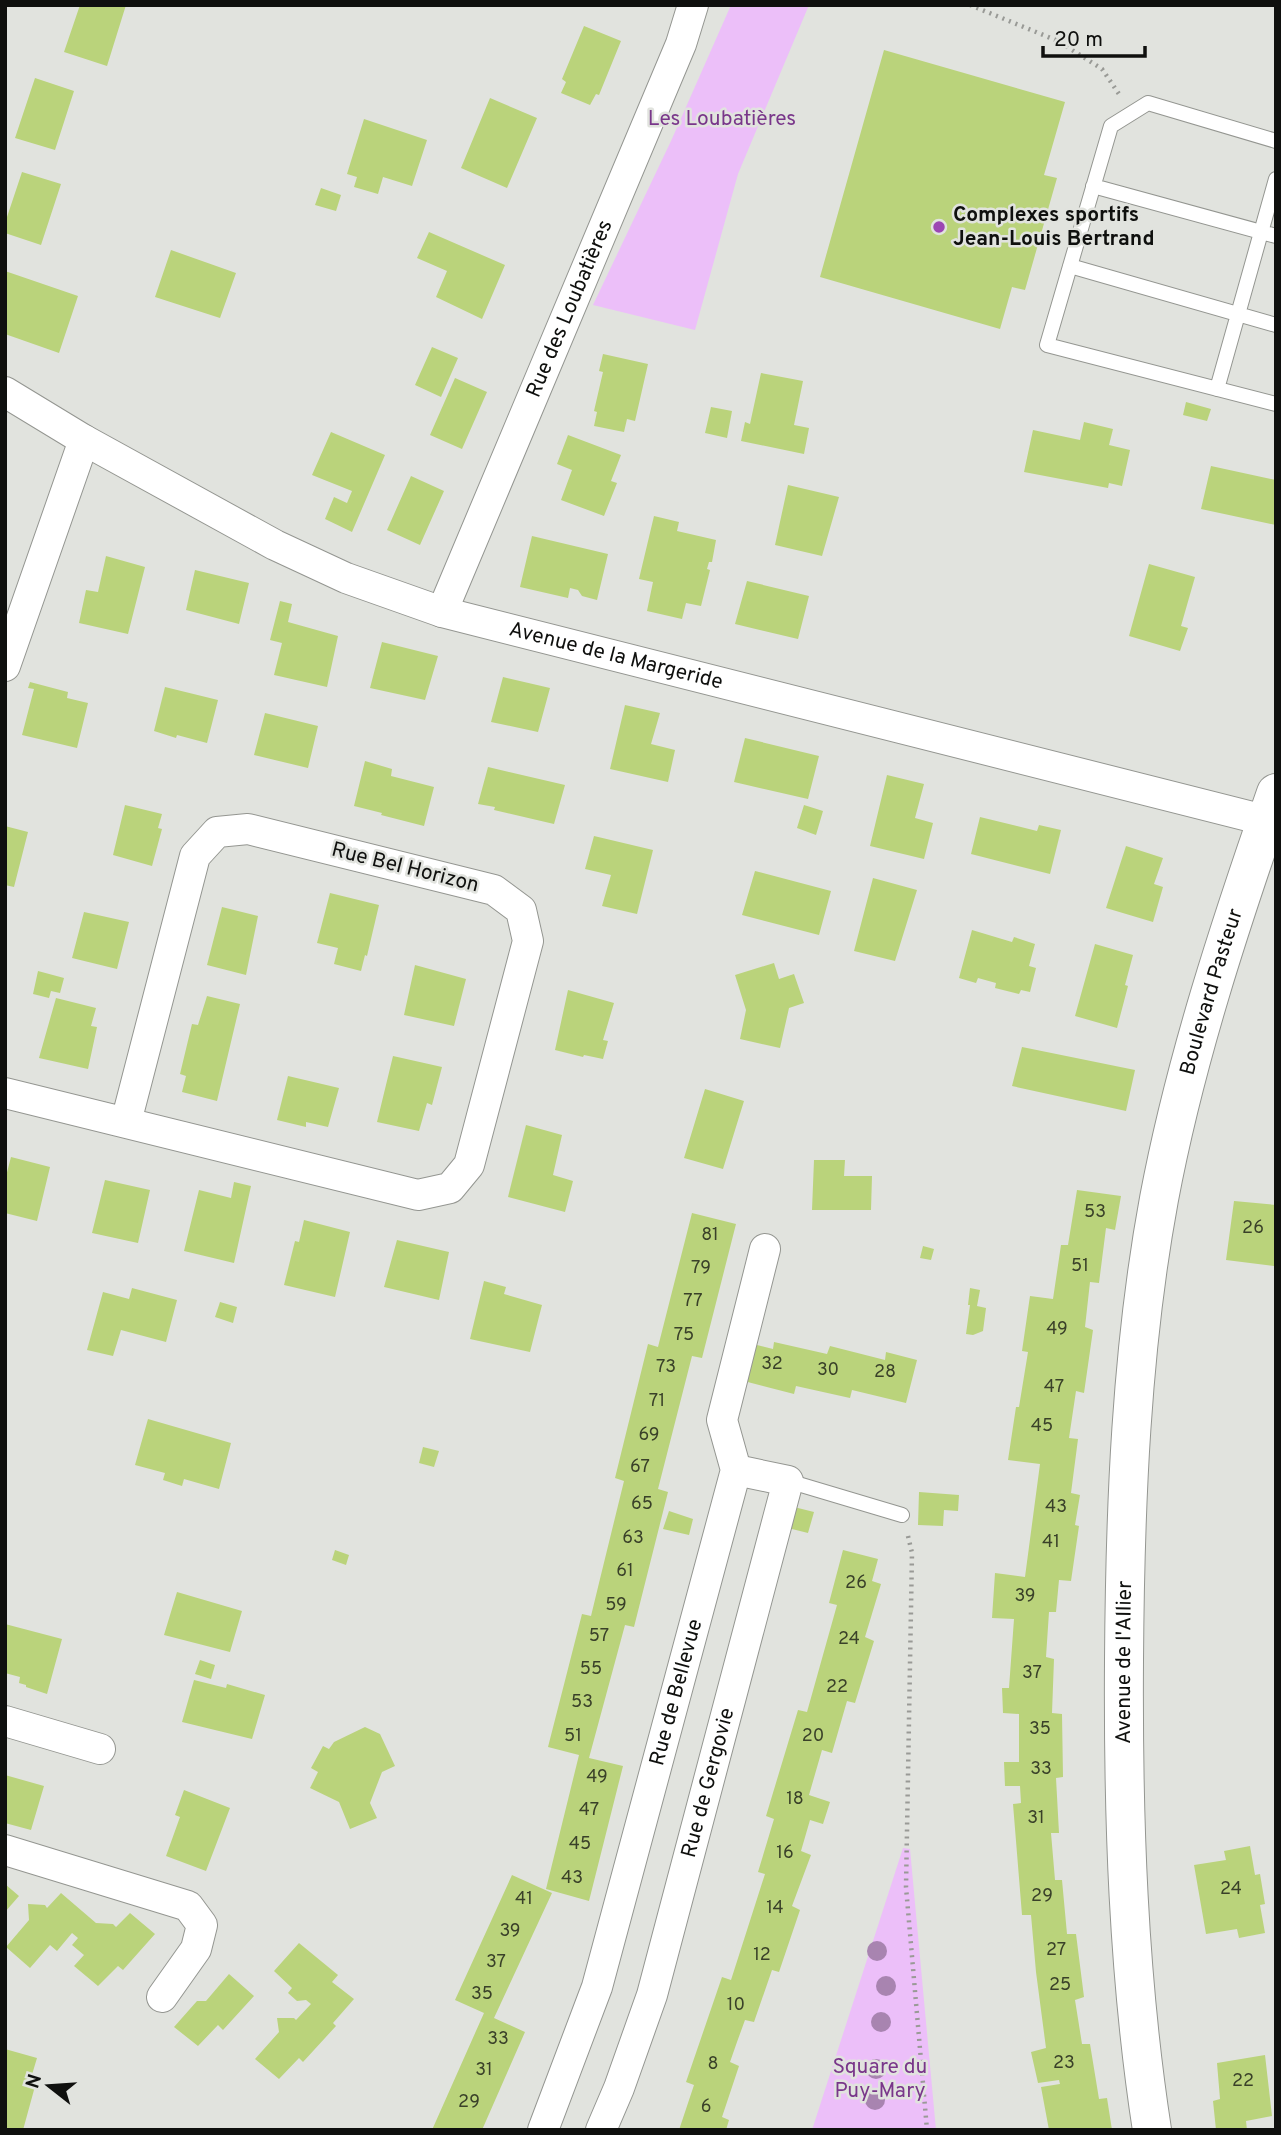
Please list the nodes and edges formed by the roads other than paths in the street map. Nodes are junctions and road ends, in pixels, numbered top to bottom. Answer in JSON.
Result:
{"nodes":[{"id":1,"x":693,"y":5,"type":"edge"},
{"id":2,"x":1276,"y":141,"type":"edge"},
{"id":3,"x":1276,"y":179,"type":"edge"},
{"id":4,"x":1093,"y":186,"type":"junction"},
{"id":5,"x":1261,"y":232,"type":"junction"},
{"id":6,"x":1276,"y":236,"type":"edge"},
{"id":7,"x":1070,"y":266,"type":"junction"},
{"id":8,"x":1238,"y":314,"type":"junction"},
{"id":9,"x":1276,"y":325,"type":"edge"},
{"id":10,"x":1217,"y":389,"type":"junction"},
{"id":11,"x":5,"y":392,"type":"edge"},
{"id":12,"x":1276,"y":404,"type":"edge"},
{"id":13,"x":84,"y":440,"type":"junction"},
{"id":14,"x":442,"y":612,"type":"junction"},
{"id":15,"x":5,"y":666,"type":"edge"},
{"id":16,"x":1272,"y":812,"type":"edge"},
{"id":17,"x":5,"y":1093,"type":"edge"},
{"id":18,"x":126,"y":1122,"type":"junction"},
{"id":19,"x":1160,"y":1197,"type":"joint"},
{"id":20,"x":765,"y":1249,"type":"dead end"},
{"id":21,"x":736,"y":1470,"type":"junction"},
{"id":22,"x":788,"y":1481,"type":"junction"},
{"id":23,"x":902,"y":1515,"type":"road end"},
{"id":24,"x":5,"y":1721,"type":"edge"},
{"id":25,"x":100,"y":1749,"type":"dead end"},
{"id":26,"x":5,"y":1850,"type":"edge"},
{"id":27,"x":162,"y":1997,"type":"dead end"},
{"id":28,"x":543,"y":2130,"type":"edge"},
{"id":29,"x":601,"y":2130,"type":"edge"},
{"id":30,"x":1152,"y":2130,"type":"edge"}],
"edges":[{"from":1,"to":14,"type":"street","name":"Rue des Loubatières"},
{"from":2,"to":4,"type":"lane"},
{"from":3,"to":5,"type":"lane"},
{"from":4,"to":5,"type":"lane"},
{"from":4,"to":7,"type":"lane"},
{"from":5,"to":6,"type":"lane"},
{"from":5,"to":8,"type":"lane"},
{"from":7,"to":8,"type":"lane"},
{"from":7,"to":10,"type":"lane"},
{"from":8,"to":9,"type":"lane"},
{"from":8,"to":10,"type":"lane"},
{"from":10,"to":12,"type":"lane"},
{"from":11,"to":13,"type":"street","name":"Avenue de la Margeride"},
{"from":13,"to":14,"type":"street","name":"Avenue de la Margeride"},
{"from":13,"to":15,"type":"street"},
{"from":14,"to":16,"type":"street","name":"Avenue de la Margeride"},
{"from":16,"to":19,"type":"main road","name":"Boulevard Pasteur"},
{"from":17,"to":18,"type":"street","name":"Rue Bel Horizon"},
{"from":18,"to":18,"type":"street","name":"Rue Bel Horizon"},
{"from":19,"to":30,"type":"main road","name":"Avenue de l'Allier"},
{"from":20,"to":21,"type":"street"},
{"from":21,"to":22,"type":"street"},
{"from":21,"to":28,"type":"street","name":"Rue de Bellevue"},
{"from":22,"to":23,"type":"lane"},
{"from":22,"to":29,"type":"street","name":"Rue de Gergovie"},
{"from":24,"to":25,"type":"street"},
{"from":26,"to":27,"type":"street"}]}
